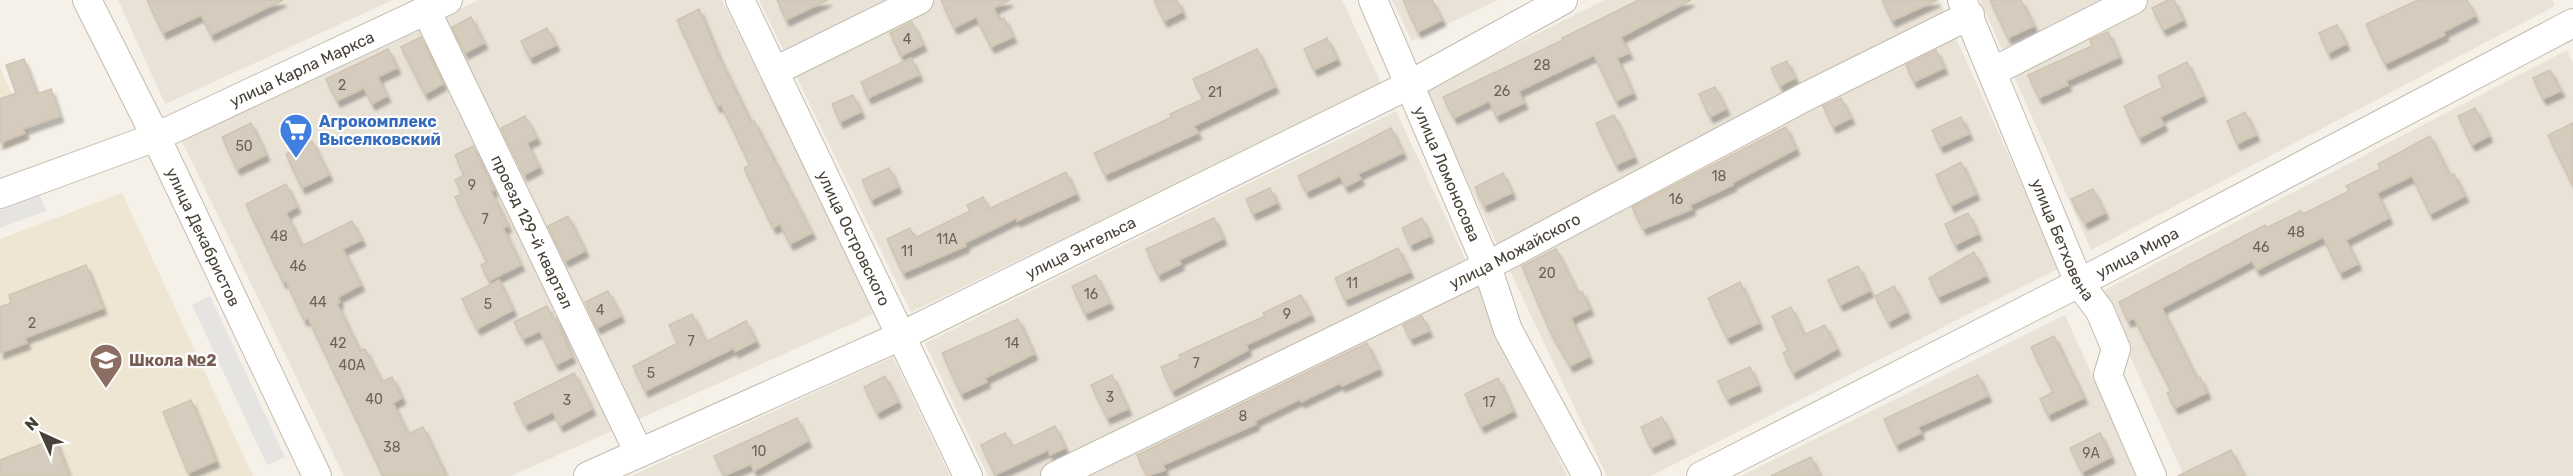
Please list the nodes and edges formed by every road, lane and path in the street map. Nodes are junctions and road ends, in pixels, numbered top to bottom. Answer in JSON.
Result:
{"nodes":[{"id":1,"x":87,"y":0,"type":"edge"},
{"id":2,"x":740,"y":0,"type":"edge"},
{"id":3,"x":919,"y":0,"type":"edge"},
{"id":4,"x":1373,"y":0,"type":"edge"},
{"id":5,"x":1563,"y":0,"type":"edge"},
{"id":6,"x":2133,"y":0,"type":"edge"},
{"id":7,"x":2570,"y":0,"type":"edge"},
{"id":8,"x":437,"y":5,"type":"edge"},
{"id":9,"x":1966,"y":7,"type":"edge"},
{"id":10,"x":2573,"y":8,"type":"edge"},
{"id":11,"x":2573,"y":23,"type":"edge"},
{"id":12,"x":775,"y":71,"type":"junction"},
{"id":13,"x":1992,"y":72,"type":"junction"},
{"id":14,"x":1411,"y":84,"type":"junction"},
{"id":15,"x":156,"y":136,"type":"junction"},
{"id":16,"x":0,"y":194,"type":"edge"},
{"id":17,"x":1487,"y":267,"type":"junction"},
{"id":18,"x":2079,"y":283,"type":"junction"},
{"id":19,"x":903,"y":335,"type":"junction"},
{"id":20,"x":639,"y":453,"type":"junction"},
{"id":21,"x":2144,"y":473,"type":"edge"},
{"id":22,"x":317,"y":476,"type":"edge"},
{"id":23,"x":588,"y":476,"type":"edge"},
{"id":24,"x":968,"y":476,"type":"edge"},
{"id":25,"x":1055,"y":476,"type":"edge"},
{"id":26,"x":1587,"y":476,"type":"edge"},
{"id":27,"x":1701,"y":476,"type":"edge"}],
"edges":[{"from":1,"to":15,"type":"street","name":"улица Декабристов"},
{"from":2,"to":12,"type":"street","name":"улица Островского"},
{"from":3,"to":12,"type":"street"},
{"from":4,"to":14,"type":"street","name":"улица Ломоносова"},
{"from":5,"to":14,"type":"street","name":"улица Энгельса"},
{"from":6,"to":13,"type":"street"},
{"from":7,"to":10,"type":"street"},
{"from":8,"to":15,"type":"street","name":"улица Карла Маркса"},
{"from":8,"to":20,"type":"street","name":"проезд 129-й квартал"},
{"from":9,"to":13,"type":"street","name":"улица Бетховена"},
{"from":9,"to":17,"type":"street","name":"улица Можайского"},
{"from":11,"to":18,"type":"street","name":"улица Мира"},
{"from":12,"to":19,"type":"street","name":"улица Островского"},
{"from":13,"to":18,"type":"street","name":"улица Бетховена"},
{"from":14,"to":17,"type":"street","name":"улица Ломоносова"},
{"from":14,"to":19,"type":"street","name":"улица Энгельса"},
{"from":15,"to":16,"type":"street","name":"улица Карла Маркса"},
{"from":15,"to":22,"type":"street","name":"улица Декабристов"},
{"from":17,"to":25,"type":"street","name":"улица Можайского"},
{"from":17,"to":26,"type":"street","name":"улица Ломоносова"},
{"from":18,"to":21,"type":"street","name":"улица Бетховена"},
{"from":18,"to":27,"type":"street","name":"улица Мира"},
{"from":19,"to":20,"type":"street","name":"улица Энгельса"},
{"from":19,"to":24,"type":"street","name":"улица Островского"},
{"from":20,"to":23,"type":"street","name":"улица Энгельса"}]}
